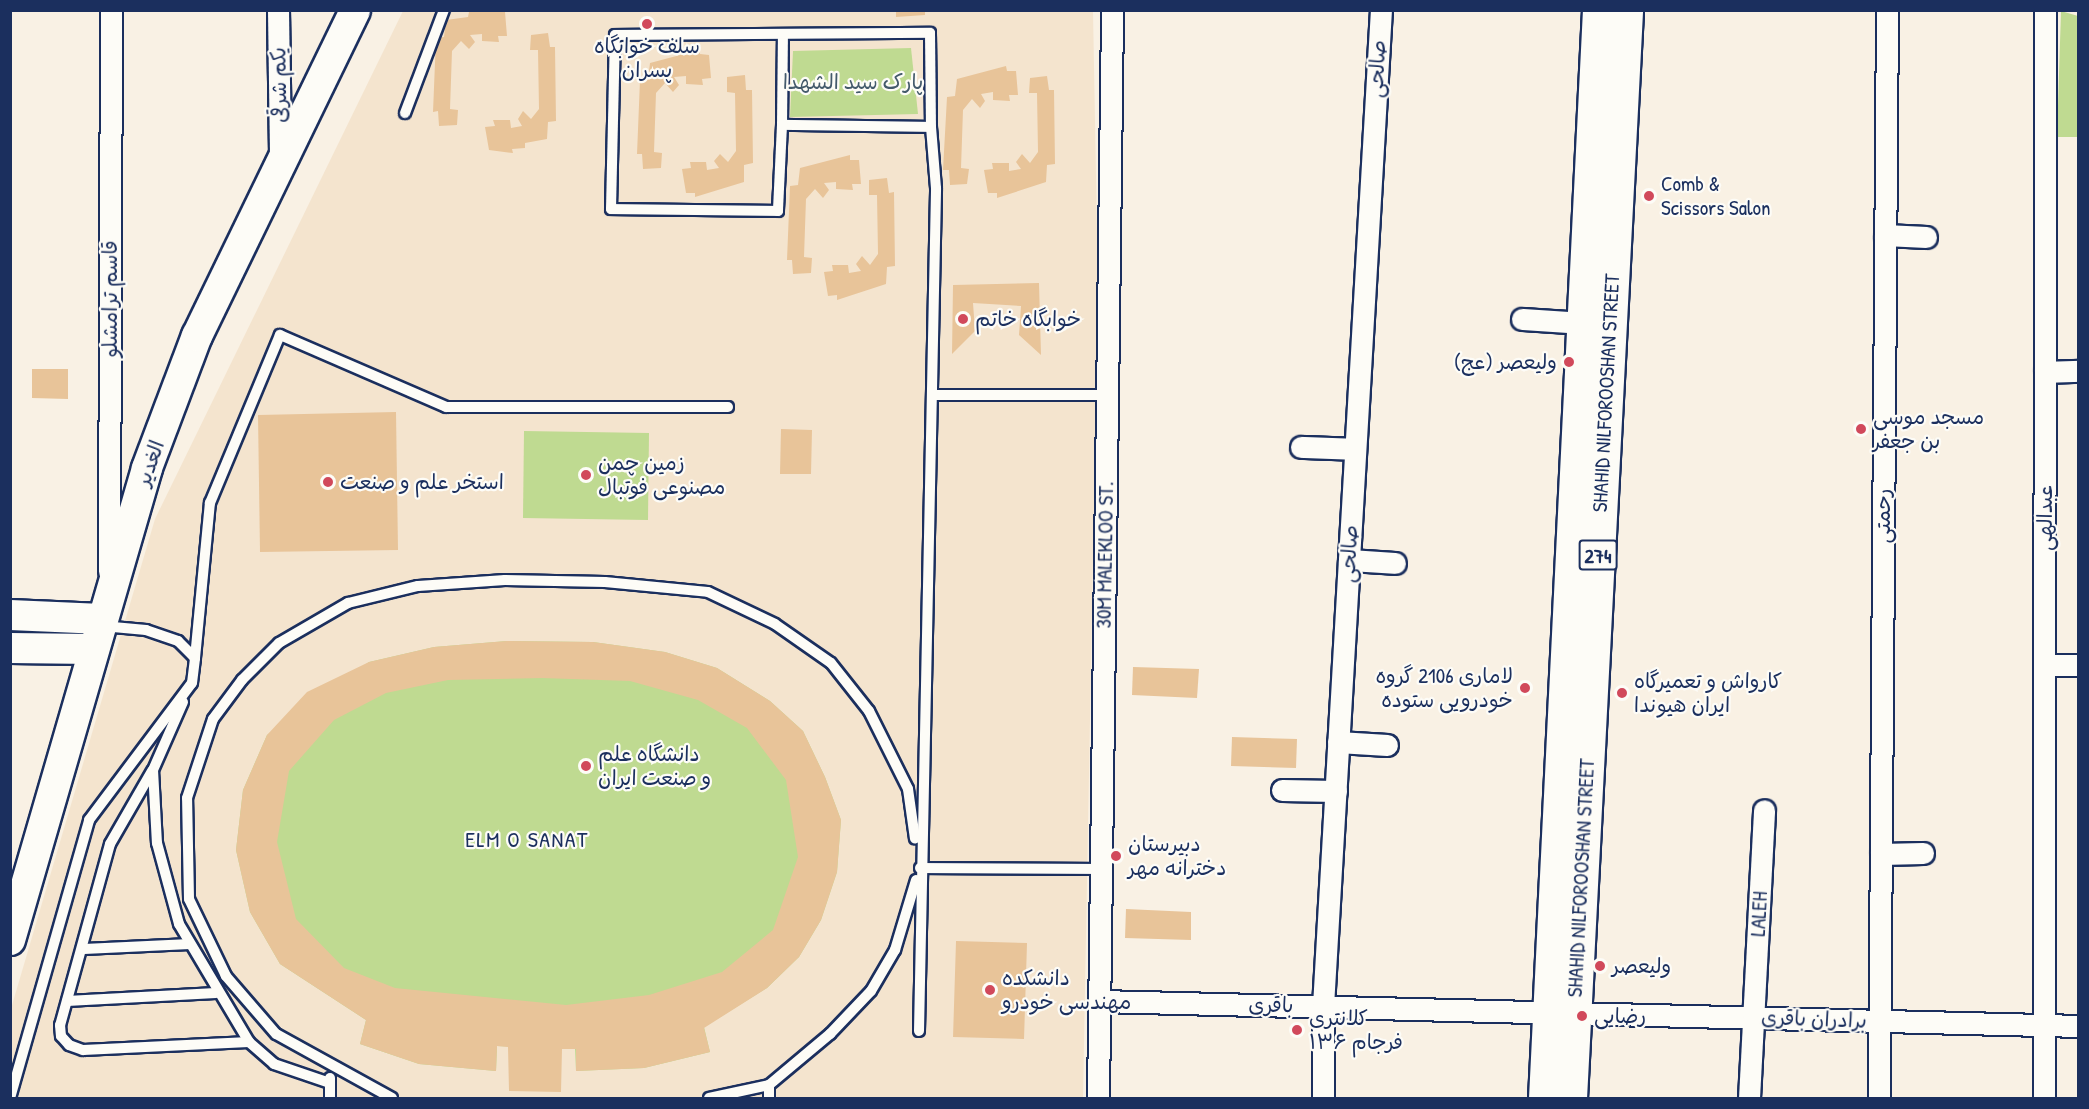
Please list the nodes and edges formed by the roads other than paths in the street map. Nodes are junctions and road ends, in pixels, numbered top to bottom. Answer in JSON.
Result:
{"nodes":[{"id":1,"x":111,"y":10,"type":"edge"},
{"id":2,"x":278,"y":10,"type":"edge"},
{"id":3,"x":355,"y":10,"type":"edge"},
{"id":4,"x":444,"y":10,"type":"edge"},
{"id":5,"x":1113,"y":10,"type":"edge"},
{"id":6,"x":1381,"y":10,"type":"edge"},
{"id":7,"x":1599,"y":10,"type":"edge"},
{"id":8,"x":1626,"y":10,"type":"edge"},
{"id":9,"x":1887,"y":10,"type":"edge"},
{"id":10,"x":2045,"y":10,"type":"edge"},
{"id":11,"x":783,"y":35,"type":"junction"},
{"id":12,"x":405,"y":113,"type":"dead end"},
{"id":13,"x":782,"y":125,"type":"junction"},
{"id":14,"x":931,"y":128,"type":"junction"},
{"id":15,"x":280,"y":159,"type":"junction"},
{"id":16,"x":1885,"y":235,"type":"junction"},
{"id":17,"x":1926,"y":237,"type":"dead end"},
{"id":18,"x":1522,"y":319,"type":"dead end"},
{"id":19,"x":1584,"y":323,"type":"junction"},
{"id":20,"x":2079,"y":371,"type":"edge"},
{"id":21,"x":2045,"y":372,"type":"junction"},
{"id":22,"x":932,"y":395,"type":"junction"},
{"id":23,"x":1107,"y":395,"type":"junction"},
{"id":24,"x":728,"y":408,"type":"dead end"},
{"id":25,"x":1301,"y":447,"type":"dead end"},
{"id":26,"x":1355,"y":449,"type":"junction"},
{"id":27,"x":1349,"y":560,"type":"junction"},
{"id":28,"x":1395,"y":563,"type":"dead end"},
{"id":29,"x":109,"y":586,"type":"junction"},
{"id":30,"x":10,"y":615,"type":"edge"},
{"id":31,"x":98,"y":631,"type":"junction"},
{"id":32,"x":10,"y":648,"type":"edge"},
{"id":33,"x":195,"y":658,"type":"junction"},
{"id":34,"x":2079,"y":664,"type":"edge"},
{"id":35,"x":2045,"y":665,"type":"junction"},
{"id":36,"x":192,"y":683,"type":"junction"},
{"id":37,"x":1338,"y":742,"type":"junction"},
{"id":38,"x":1387,"y":745,"type":"dead end"},
{"id":39,"x":153,"y":770,"type":"junction"},
{"id":40,"x":1282,"y":790,"type":"dead end"},
{"id":41,"x":1336,"y":791,"type":"junction"},
{"id":42,"x":1764,"y":810,"type":"dead end"},
{"id":43,"x":1923,"y":853,"type":"dead end"},
{"id":44,"x":1881,"y":854,"type":"junction"},
{"id":45,"x":920,"y":868,"type":"junction"},
{"id":46,"x":1101,"y":869,"type":"junction"},
{"id":47,"x":10,"y":940,"type":"edge"},
{"id":48,"x":190,"y":944,"type":"junction"},
{"id":49,"x":84,"y":949,"type":"junction"},
{"id":50,"x":216,"y":993,"type":"junction"},
{"id":51,"x":67,"y":1000,"type":"junction"},
{"id":52,"x":1100,"y":1001,"type":"junction"},
{"id":53,"x":1323,"y":1006,"type":"junction"},
{"id":54,"x":1562,"y":1013,"type":"junction"},
{"id":55,"x":1753,"y":1017,"type":"junction"},
{"id":56,"x":1880,"y":1021,"type":"junction"},
{"id":57,"x":2044,"y":1025,"type":"junction"},
{"id":58,"x":2079,"y":1026,"type":"edge"},
{"id":59,"x":919,"y":1031,"type":"dead end"},
{"id":60,"x":249,"y":1042,"type":"junction"},
{"id":61,"x":329,"y":1066,"type":"junction"},
{"id":62,"x":330,"y":1083,"type":"junction"},
{"id":63,"x":769,"y":1085,"type":"junction"},
{"id":64,"x":10,"y":1098,"type":"edge"},
{"id":65,"x":330,"y":1098,"type":"edge"},
{"id":66,"x":392,"y":1098,"type":"edge"},
{"id":67,"x":709,"y":1098,"type":"edge"},
{"id":68,"x":770,"y":1098,"type":"edge"},
{"id":69,"x":1098,"y":1098,"type":"edge"},
{"id":70,"x":1323,"y":1098,"type":"edge"},
{"id":71,"x":1545,"y":1098,"type":"edge"},
{"id":72,"x":1570,"y":1098,"type":"edge"},
{"id":73,"x":1749,"y":1098,"type":"edge"},
{"id":74,"x":1879,"y":1098,"type":"edge"},
{"id":75,"x":2044,"y":1098,"type":"edge"}],
"edges":[{"from":1,"to":29,"type":"street","name":"قاسم ترامشلو"},
{"from":2,"to":15,"type":"street","name":"یکم شرقی"},
{"from":3,"to":15,"type":"main road","name":"الغدیر"},
{"from":4,"to":12,"type":"lane"},
{"from":5,"to":23,"type":"street","name":"30M MALEKLOO ST."},
{"from":6,"to":26,"type":"street","name":"صالحی"},
{"from":7,"to":19,"type":"main road","name":"SHAHID NILFOROOSHAN STREET","number":"274"},
{"from":8,"to":54,"type":"main road","name":"SHAHID NILFOROOSHAN STREET","number":"274"},
{"from":9,"to":16,"type":"street","name":"رحمتی"},
{"from":10,"to":21,"type":"street","name":"عبدالهی"},
{"from":11,"to":13,"type":"lane"},
{"from":11,"to":13,"type":"lane"},
{"from":11,"to":14,"type":"lane"},
{"from":13,"to":14,"type":"lane"},
{"from":14,"to":22,"type":"lane"},
{"from":15,"to":29,"type":"main road","name":"الغدیر"},
{"from":16,"to":17,"type":"street"},
{"from":16,"to":44,"type":"street","name":"رحمتی"},
{"from":18,"to":19,"type":"street"},
{"from":19,"to":54,"type":"main road","name":"SHAHID NILFOROOSHAN STREET","number":"274"},
{"from":20,"to":21,"type":"street"},
{"from":21,"to":35,"type":"street","name":"عبدالهی"},
{"from":22,"to":23,"type":"lane"},
{"from":22,"to":45,"type":"lane"},
{"from":23,"to":46,"type":"street","name":"30M MALEKLOO ST."},
{"from":24,"to":33,"type":"lane"},
{"from":25,"to":26,"type":"street"},
{"from":26,"to":27,"type":"street","name":"صالحی"},
{"from":27,"to":28,"type":"street"},
{"from":27,"to":37,"type":"street","name":"صالحی"},
{"from":29,"to":31,"type":"main road","name":"الغدیر"},
{"from":30,"to":31,"type":"main road"},
{"from":31,"to":32,"type":"main road"},
{"from":31,"to":33,"type":"lane"},
{"from":31,"to":47,"type":"main road","name":"الغدیر"},
{"from":33,"to":36,"type":"lane"},
{"from":34,"to":35,"type":"street"},
{"from":35,"to":57,"type":"street","name":"عبدالهی"},
{"from":36,"to":39,"type":"lane"},
{"from":36,"to":64,"type":"lane"},
{"from":37,"to":38,"type":"street"},
{"from":37,"to":41,"type":"street","name":"صالحی"},
{"from":39,"to":48,"type":"lane"},
{"from":39,"to":49,"type":"lane"},
{"from":40,"to":41,"type":"street"},
{"from":41,"to":53,"type":"street","name":"صالحی"},
{"from":42,"to":55,"type":"street","name":"LALEH"},
{"from":43,"to":44,"type":"street"},
{"from":44,"to":56,"type":"street","name":"رحمتی"},
{"from":45,"to":46,"type":"lane"},
{"from":45,"to":59,"type":"lane"},
{"from":45,"to":61,"type":"lane"},
{"from":45,"to":63,"type":"lane"},
{"from":46,"to":52,"type":"street","name":"30M MALEKLOO ST."},
{"from":48,"to":49,"type":"lane"},
{"from":48,"to":50,"type":"lane"},
{"from":49,"to":51,"type":"lane"},
{"from":50,"to":51,"type":"lane"},
{"from":50,"to":60,"type":"lane"},
{"from":51,"to":60,"type":"lane"},
{"from":52,"to":53,"type":"street","name":"باقری"},
{"from":52,"to":69,"type":"street","name":"30M MALEKLOO ST."},
{"from":53,"to":54,"type":"street","name":"باقری"},
{"from":53,"to":70,"type":"street","name":"صالحی"},
{"from":54,"to":55,"type":"street","name":"برادران باقری"},
{"from":54,"to":71,"type":"main road","name":"SHAHID NILFOROOSHAN STREET","number":"274"},
{"from":54,"to":72,"type":"main road","name":"SHAHID NILFOROOSHAN STREET","number":"274"},
{"from":55,"to":56,"type":"street","name":"برادران باقری"},
{"from":55,"to":73,"type":"street","name":"LALEH"},
{"from":56,"to":57,"type":"street","name":"برادران باقری"},
{"from":56,"to":74,"type":"street","name":"رحمتی"},
{"from":57,"to":58,"type":"street","name":"برادران باقری"},
{"from":57,"to":75,"type":"street","name":"عبدالهی"},
{"from":60,"to":62,"type":"lane"},
{"from":61,"to":62,"type":"lane"},
{"from":61,"to":66,"type":"lane"},
{"from":62,"to":65,"type":"lane"},
{"from":63,"to":67,"type":"lane"},
{"from":63,"to":68,"type":"lane"}]}
